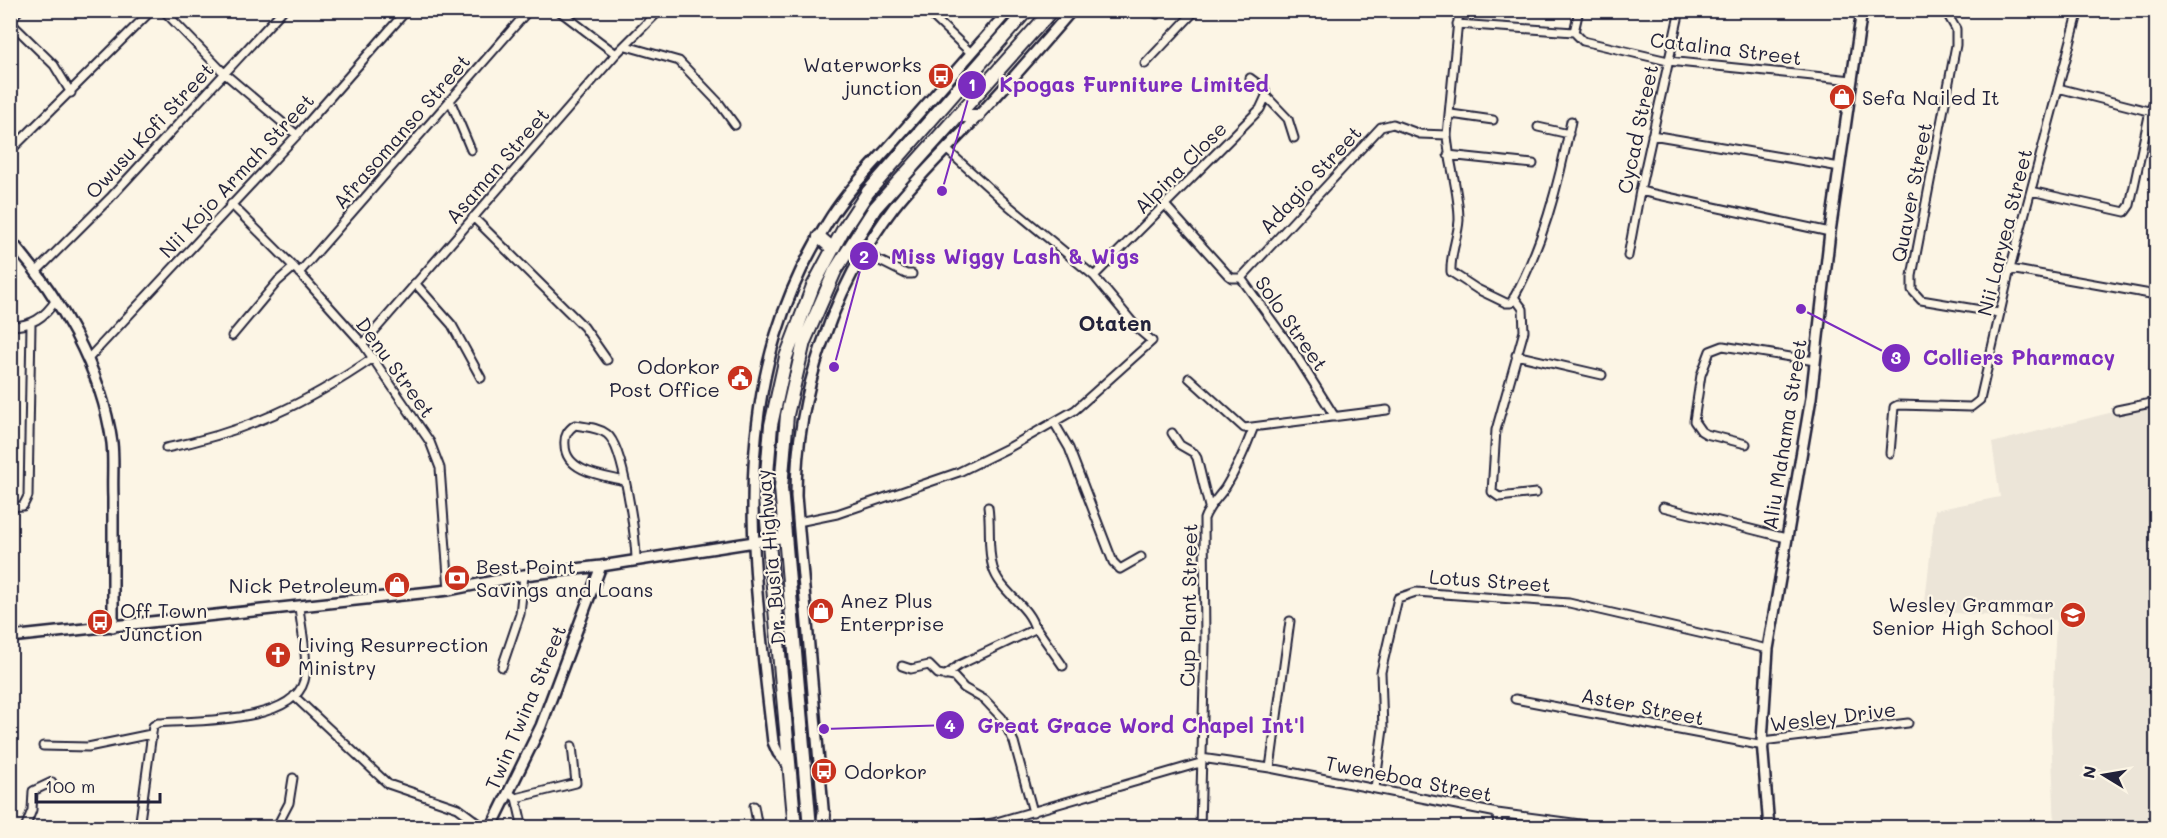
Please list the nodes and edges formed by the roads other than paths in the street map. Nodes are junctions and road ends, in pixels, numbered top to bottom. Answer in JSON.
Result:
{"nodes":[{"id":1,"x":19,"y":10,"type":"edge"},
{"id":2,"x":152,"y":10,"type":"edge"},
{"id":3,"x":163,"y":10,"type":"edge"},
{"id":4,"x":283,"y":10,"type":"edge"},
{"id":5,"x":407,"y":10,"type":"edge"},
{"id":6,"x":529,"y":10,"type":"edge"},
{"id":7,"x":558,"y":10,"type":"edge"},
{"id":8,"x":660,"y":10,"type":"edge"},
{"id":9,"x":926,"y":10,"type":"edge"},
{"id":10,"x":1009,"y":10,"type":"edge"},
{"id":11,"x":1027,"y":10,"type":"edge"},
{"id":12,"x":1052,"y":10,"type":"edge"},
{"id":13,"x":1072,"y":10,"type":"edge"},
{"id":14,"x":1149,"y":10,"type":"edge"},
{"id":15,"x":1196,"y":10,"type":"edge"},
{"id":16,"x":1458,"y":10,"type":"edge"},
{"id":17,"x":1578,"y":10,"type":"edge"},
{"id":18,"x":1680,"y":10,"type":"edge"},
{"id":19,"x":1862,"y":10,"type":"edge"},
{"id":20,"x":1945,"y":10,"type":"edge"},
{"id":21,"x":2079,"y":10,"type":"edge"},
{"id":22,"x":1157,"y":14,"type":"dead end"},
{"id":23,"x":10,"y":21,"type":"edge"},
{"id":24,"x":1457,"y":24,"type":"junction"},
{"id":25,"x":1574,"y":32,"type":"junction"},
{"id":26,"x":626,"y":46,"type":"junction"},
{"id":27,"x":971,"y":53,"type":"junction"},
{"id":28,"x":616,"y":54,"type":"junction"},
{"id":29,"x":1668,"y":61,"type":"junction"},
{"id":30,"x":1145,"y":64,"type":"dead end"},
{"id":31,"x":224,"y":73,"type":"junction"},
{"id":32,"x":1250,"y":78,"type":"dead end"},
{"id":33,"x":1852,"y":81,"type":"junction"},
{"id":34,"x":2058,"y":88,"type":"junction"},
{"id":35,"x":71,"y":93,"type":"junction"},
{"id":36,"x":1266,"y":96,"type":"junction"},
{"id":37,"x":2157,"y":98,"type":"edge"},
{"id":38,"x":450,"y":100,"type":"junction"},
{"id":39,"x":2153,"y":112,"type":"edge"},
{"id":40,"x":1451,"y":114,"type":"junction"},
{"id":41,"x":957,"y":116,"type":"junction"},
{"id":42,"x":978,"y":116,"type":"junction"},
{"id":43,"x":1493,"y":120,"type":"dead end"},
{"id":44,"x":1571,"y":121,"type":"dead end"},
{"id":45,"x":735,"y":125,"type":"dead end"},
{"id":46,"x":1538,"y":127,"type":"dead end"},
{"id":47,"x":1569,"y":134,"type":"junction"},
{"id":48,"x":297,"y":135,"type":"junction"},
{"id":49,"x":1448,"y":135,"type":"junction"},
{"id":50,"x":1652,"y":135,"type":"junction"},
{"id":51,"x":1294,"y":138,"type":"dead end"},
{"id":52,"x":946,"y":148,"type":"junction"},
{"id":53,"x":471,"y":150,"type":"dead end"},
{"id":54,"x":10,"y":152,"type":"edge"},
{"id":55,"x":1448,"y":155,"type":"junction"},
{"id":56,"x":1533,"y":164,"type":"dead end"},
{"id":57,"x":1840,"y":166,"type":"junction"},
{"id":58,"x":1640,"y":191,"type":"junction"},
{"id":59,"x":2031,"y":191,"type":"junction"},
{"id":60,"x":231,"y":204,"type":"junction"},
{"id":61,"x":1166,"y":206,"type":"junction"},
{"id":62,"x":473,"y":217,"type":"junction"},
{"id":63,"x":1830,"y":232,"type":"junction"},
{"id":64,"x":819,"y":237,"type":"junction"},
{"id":65,"x":10,"y":240,"type":"edge"},
{"id":66,"x":832,"y":248,"type":"junction"},
{"id":67,"x":864,"y":253,"type":"junction"},
{"id":68,"x":1629,"y":256,"type":"dead end"},
{"id":69,"x":2010,"y":269,"type":"junction"},
{"id":70,"x":37,"y":270,"type":"junction"},
{"id":71,"x":296,"y":270,"type":"junction"},
{"id":72,"x":912,"y":274,"type":"dead end"},
{"id":73,"x":1094,"y":276,"type":"junction"},
{"id":74,"x":1240,"y":278,"type":"junction"},
{"id":75,"x":415,"y":283,"type":"junction"},
{"id":76,"x":2157,"y":294,"type":"edge"},
{"id":77,"x":1514,"y":297,"type":"junction"},
{"id":78,"x":56,"y":300,"type":"junction"},
{"id":79,"x":1999,"y":314,"type":"junction"},
{"id":80,"x":31,"y":324,"type":"junction"},
{"id":81,"x":10,"y":326,"type":"edge"},
{"id":82,"x":232,"y":336,"type":"dead end"},
{"id":83,"x":363,"y":344,"type":"junction"},
{"id":84,"x":1516,"y":355,"type":"junction"},
{"id":85,"x":373,"y":358,"type":"junction"},
{"id":86,"x":87,"y":360,"type":"junction"},
{"id":87,"x":607,"y":360,"type":"dead end"},
{"id":88,"x":1815,"y":361,"type":"junction"},
{"id":89,"x":1602,"y":375,"type":"dead end"},
{"id":90,"x":481,"y":378,"type":"dead end"},
{"id":91,"x":1189,"y":378,"type":"dead end"},
{"id":92,"x":2157,"y":402,"type":"edge"},
{"id":93,"x":1387,"y":410,"type":"dead end"},
{"id":94,"x":2117,"y":410,"type":"dead end"},
{"id":95,"x":1335,"y":417,"type":"junction"},
{"id":96,"x":1055,"y":424,"type":"junction"},
{"id":97,"x":1253,"y":429,"type":"junction"},
{"id":98,"x":1172,"y":433,"type":"dead end"},
{"id":99,"x":1746,"y":444,"type":"dead end"},
{"id":100,"x":166,"y":448,"type":"dead end"},
{"id":101,"x":767,"y":452,"type":"junction"},
{"id":102,"x":1890,"y":453,"type":"dead end"},
{"id":103,"x":625,"y":481,"type":"junction"},
{"id":104,"x":1536,"y":493,"type":"dead end"},
{"id":105,"x":10,"y":507,"type":"edge"},
{"id":106,"x":988,"y":507,"type":"dead end"},
{"id":107,"x":1209,"y":507,"type":"junction"},
{"id":108,"x":1663,"y":507,"type":"dead end"},
{"id":109,"x":752,"y":519,"type":"junction"},
{"id":110,"x":798,"y":522,"type":"junction"},
{"id":111,"x":786,"y":537,"type":"junction"},
{"id":112,"x":1786,"y":538,"type":"junction"},
{"id":113,"x":768,"y":541,"type":"junction"},
{"id":114,"x":753,"y":543,"type":"junction"},
{"id":115,"x":731,"y":546,"type":"junction"},
{"id":116,"x":1141,"y":557,"type":"dead end"},
{"id":117,"x":636,"y":561,"type":"junction"},
{"id":118,"x":601,"y":566,"type":"junction"},
{"id":119,"x":524,"y":575,"type":"junction"},
{"id":120,"x":449,"y":590,"type":"junction"},
{"id":121,"x":299,"y":607,"type":"junction"},
{"id":122,"x":1290,"y":621,"type":"dead end"},
{"id":123,"x":1035,"y":626,"type":"junction"},
{"id":124,"x":113,"y":627,"type":"junction"},
{"id":125,"x":10,"y":637,"type":"edge"},
{"id":126,"x":1768,"y":649,"type":"junction"},
{"id":127,"x":902,"y":666,"type":"dead end"},
{"id":128,"x":1063,"y":666,"type":"dead end"},
{"id":129,"x":501,"y":667,"type":"dead end"},
{"id":130,"x":945,"y":676,"type":"junction"},
{"id":131,"x":294,"y":696,"type":"junction"},
{"id":132,"x":801,"y":697,"type":"junction"},
{"id":133,"x":1515,"y":699,"type":"dead end"},
{"id":134,"x":1908,"y":723,"type":"dead end"},
{"id":135,"x":151,"y":734,"type":"junction"},
{"id":136,"x":1763,"y":743,"type":"junction"},
{"id":137,"x":43,"y":746,"type":"dead end"},
{"id":138,"x":572,"y":746,"type":"dead end"},
{"id":139,"x":1201,"y":760,"type":"junction"},
{"id":140,"x":790,"y":766,"type":"junction"},
{"id":141,"x":1270,"y":768,"type":"junction"},
{"id":142,"x":293,"y":778,"type":"dead end"},
{"id":143,"x":52,"y":782,"type":"dead end"},
{"id":144,"x":1376,"y":789,"type":"junction"},
{"id":145,"x":513,"y":795,"type":"junction"},
{"id":146,"x":754,"y":806,"type":"dead end"},
{"id":147,"x":1033,"y":812,"type":"junction"},
{"id":148,"x":1497,"y":813,"type":"junction"},
{"id":149,"x":824,"y":823,"type":"edge"},
{"id":150,"x":25,"y":828,"type":"edge"},
{"id":151,"x":139,"y":828,"type":"edge"},
{"id":152,"x":276,"y":828,"type":"edge"},
{"id":153,"x":485,"y":828,"type":"edge"},
{"id":154,"x":491,"y":828,"type":"edge"},
{"id":155,"x":523,"y":828,"type":"edge"},
{"id":156,"x":758,"y":828,"type":"edge"},
{"id":157,"x":795,"y":828,"type":"edge"},
{"id":158,"x":810,"y":828,"type":"edge"},
{"id":159,"x":957,"y":828,"type":"edge"},
{"id":160,"x":1200,"y":828,"type":"edge"},
{"id":161,"x":1498,"y":828,"type":"edge"},
{"id":162,"x":1610,"y":828,"type":"edge"},
{"id":163,"x":1769,"y":828,"type":"edge"}],
"edges":[{"from":1,"to":23,"type":"street"},
{"from":2,"to":35,"type":"street"},
{"from":3,"to":31,"type":"street"},
{"from":4,"to":31,"type":"street","name":"Owusu Kofi Street"},
{"from":5,"to":48,"type":"street","name":"Nii Kojo Armah Street"},
{"from":6,"to":38,"type":"street","name":"Afrasomanso Street"},
{"from":7,"to":28,"type":"street"},
{"from":8,"to":26,"type":"street","name":"Asaman Street"},
{"from":9,"to":27,"type":"street"},
{"from":10,"to":27,"type":"street","name":"Dr. Busia Highway"},
{"from":11,"to":66,"type":"highway","name":"Dr. Busia Highway"},
{"from":12,"to":41,"type":"highway","name":"Dr. Busia Highway"},
{"from":13,"to":42,"type":"street","name":"Dr. Busia Highway"},
{"from":14,"to":22,"type":"street"},
{"from":15,"to":30,"type":"street"},
{"from":16,"to":24,"type":"street"},
{"from":17,"to":25,"type":"street"},
{"from":18,"to":29,"type":"street","name":"Cycad Street"},
{"from":19,"to":33,"type":"street","name":"Aliu Mahama Street"},
{"from":20,"to":79,"type":"street","name":"Quaver Street"},
{"from":21,"to":34,"type":"street","name":"Nii Laryea Street"},
{"from":23,"to":35,"type":"street"},
{"from":24,"to":25,"type":"street","name":"Catalina Street"},
{"from":24,"to":40,"type":"street"},
{"from":25,"to":29,"type":"street","name":"Catalina Street"},
{"from":26,"to":28,"type":"street","name":"Asaman Street"},
{"from":26,"to":45,"type":"street"},
{"from":27,"to":64,"type":"street","name":"Dr. Busia Highway"},
{"from":28,"to":62,"type":"street","name":"Asaman Street"},
{"from":29,"to":33,"type":"street","name":"Catalina Street"},
{"from":29,"to":50,"type":"street","name":"Cycad Street"},
{"from":31,"to":48,"type":"street"},
{"from":31,"to":70,"type":"street","name":"Owusu Kofi Street"},
{"from":32,"to":36,"type":"street"},
{"from":33,"to":57,"type":"street","name":"Aliu Mahama Street"},
{"from":34,"to":39,"type":"street"},
{"from":34,"to":59,"type":"street","name":"Nii Laryea Street"},
{"from":35,"to":54,"type":"street"},
{"from":36,"to":51,"type":"street"},
{"from":36,"to":61,"type":"street","name":"Alpina Close"},
{"from":37,"to":39,"type":"street"},
{"from":38,"to":53,"type":"street"},
{"from":38,"to":71,"type":"street","name":"Afrasomanso Street"},
{"from":39,"to":59,"type":"street"},
{"from":40,"to":43,"type":"street"},
{"from":40,"to":49,"type":"street"},
{"from":41,"to":42,"type":"highway"},
{"from":41,"to":111,"type":"highway","name":"Dr. Busia Highway"},
{"from":42,"to":52,"type":"street","name":"Dr. Busia Highway"},
{"from":44,"to":47,"type":"street"},
{"from":46,"to":47,"type":"street"},
{"from":47,"to":77,"type":"street"},
{"from":48,"to":60,"type":"street","name":"Nii Kojo Armah Street"},
{"from":49,"to":55,"type":"street"},
{"from":49,"to":74,"type":"street","name":"Adagio Street"},
{"from":50,"to":57,"type":"street"},
{"from":50,"to":58,"type":"street","name":"Cycad Street"},
{"from":52,"to":67,"type":"street","name":"Dr. Busia Highway"},
{"from":52,"to":73,"type":"street"},
{"from":55,"to":56,"type":"street"},
{"from":55,"to":77,"type":"street"},
{"from":57,"to":63,"type":"street","name":"Aliu Mahama Street"},
{"from":58,"to":63,"type":"street"},
{"from":58,"to":68,"type":"street","name":"Cycad Street"},
{"from":59,"to":69,"type":"street","name":"Nii Laryea Street"},
{"from":60,"to":71,"type":"street","name":"Denu Street"},
{"from":60,"to":86,"type":"street","name":"Nii Kojo Armah Street"},
{"from":61,"to":73,"type":"street","name":"Alpina Close"},
{"from":61,"to":74,"type":"street","name":"Solo Street"},
{"from":62,"to":75,"type":"street","name":"Asaman Street"},
{"from":62,"to":87,"type":"street"},
{"from":63,"to":88,"type":"street","name":"Aliu Mahama Street"},
{"from":64,"to":66,"type":"highway"},
{"from":64,"to":109,"type":"street","name":"Dr. Busia Highway"},
{"from":65,"to":70,"type":"street"},
{"from":66,"to":101,"type":"highway","name":"Dr. Busia Highway"},
{"from":67,"to":72,"type":"street"},
{"from":67,"to":110,"type":"street","name":"Dr. Busia Highway"},
{"from":69,"to":76,"type":"street"},
{"from":69,"to":79,"type":"street","name":"Nii Laryea Street"},
{"from":70,"to":78,"type":"street"},
{"from":71,"to":82,"type":"street","name":"Afrasomanso Street"},
{"from":71,"to":83,"type":"street","name":"Denu Street"},
{"from":73,"to":96,"type":"street"},
{"from":74,"to":95,"type":"street","name":"Solo Street"},
{"from":75,"to":83,"type":"street","name":"Asaman Street"},
{"from":75,"to":90,"type":"street"},
{"from":77,"to":84,"type":"street"},
{"from":78,"to":80,"type":"street"},
{"from":78,"to":86,"type":"street"},
{"from":79,"to":102,"type":"street","name":"Nii Laryea Street"},
{"from":80,"to":81,"type":"street"},
{"from":80,"to":105,"type":"street"},
{"from":83,"to":85,"type":"street","name":"Denu Street"},
{"from":84,"to":89,"type":"street"},
{"from":84,"to":104,"type":"street"},
{"from":85,"to":100,"type":"street"},
{"from":85,"to":120,"type":"street","name":"Denu Street"},
{"from":86,"to":124,"type":"street"},
{"from":88,"to":99,"type":"street"},
{"from":88,"to":112,"type":"street","name":"Aliu Mahama Street"},
{"from":91,"to":97,"type":"street"},
{"from":92,"to":94,"type":"street"},
{"from":93,"to":95,"type":"street"},
{"from":95,"to":97,"type":"street"},
{"from":96,"to":110,"type":"street"},
{"from":96,"to":116,"type":"street"},
{"from":97,"to":107,"type":"street"},
{"from":98,"to":107,"type":"street","name":"Cup Plant Street"},
{"from":101,"to":111,"type":"highway"},
{"from":101,"to":113,"type":"highway","name":"Dr. Busia Highway"},
{"from":103,"to":103,"type":"street"},
{"from":103,"to":117,"type":"street"},
{"from":106,"to":123,"type":"street"},
{"from":107,"to":139,"type":"street","name":"Cup Plant Street"},
{"from":108,"to":112,"type":"street"},
{"from":109,"to":114,"type":"street","name":"Dr. Busia Highway"},
{"from":109,"to":115,"type":"street"},
{"from":110,"to":149,"type":"street","name":"Dr. Busia Highway"},
{"from":111,"to":113,"type":"street"},
{"from":111,"to":132,"type":"highway","name":"Dr. Busia Highway"},
{"from":112,"to":126,"type":"street","name":"Aliu Mahama Street"},
{"from":113,"to":114,"type":"street"},
{"from":113,"to":132,"type":"highway"},
{"from":113,"to":140,"type":"highway","name":"Dr. Busia Highway"},
{"from":114,"to":115,"type":"street"},
{"from":114,"to":140,"type":"street","name":"Dr. Busia Highway"},
{"from":115,"to":117,"type":"street"},
{"from":117,"to":118,"type":"street"},
{"from":118,"to":119,"type":"street"},
{"from":118,"to":145,"type":"street","name":"Twin Twina Street"},
{"from":119,"to":120,"type":"street"},
{"from":119,"to":129,"type":"street"},
{"from":120,"to":121,"type":"street"},
{"from":121,"to":124,"type":"street"},
{"from":121,"to":131,"type":"street"},
{"from":122,"to":141,"type":"street"},
{"from":123,"to":128,"type":"street"},
{"from":123,"to":130,"type":"street"},
{"from":124,"to":125,"type":"street"},
{"from":126,"to":136,"type":"street","name":"Aliu Mahama Street"},
{"from":126,"to":144,"type":"street","name":"Lotus Street"},
{"from":127,"to":130,"type":"street"},
{"from":130,"to":147,"type":"street"},
{"from":131,"to":135,"type":"street"},
{"from":131,"to":153,"type":"street"},
{"from":132,"to":158,"type":"highway","name":"Dr. Busia Highway"},
{"from":133,"to":136,"type":"street","name":"Aster Street"},
{"from":134,"to":136,"type":"street","name":"Wesley Drive"},
{"from":135,"to":137,"type":"street"},
{"from":135,"to":151,"type":"street"},
{"from":136,"to":163,"type":"street","name":"Aliu Mahama Street"},
{"from":138,"to":145,"type":"street"},
{"from":139,"to":141,"type":"street","name":"Tweneboa Street"},
{"from":139,"to":147,"type":"street"},
{"from":139,"to":160,"type":"street","name":"Cup Plant Street"},
{"from":140,"to":157,"type":"highway","name":"Dr. Busia Highway"},
{"from":141,"to":144,"type":"street","name":"Tweneboa Street"},
{"from":142,"to":152,"type":"street"},
{"from":143,"to":150,"type":"street"},
{"from":144,"to":148,"type":"street","name":"Tweneboa Street"},
{"from":145,"to":154,"type":"street","name":"Twin Twina Street"},
{"from":145,"to":155,"type":"street"},
{"from":146,"to":156,"type":"street"},
{"from":147,"to":159,"type":"street"},
{"from":148,"to":161,"type":"street"},
{"from":148,"to":162,"type":"street","name":"Tweneboa Street"}]}
